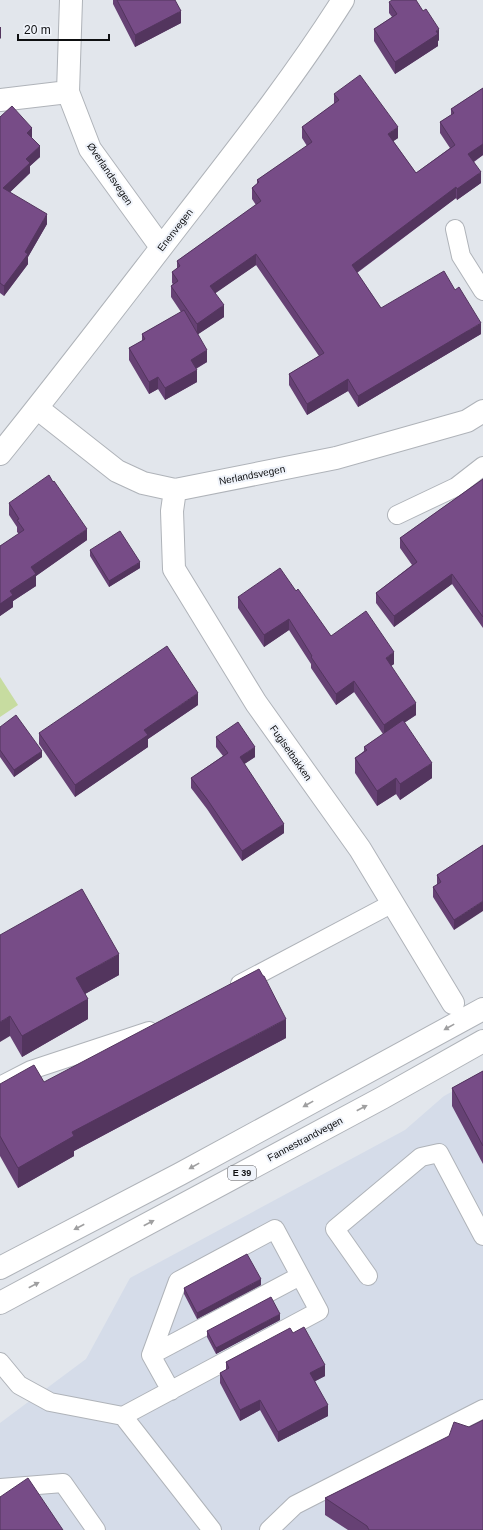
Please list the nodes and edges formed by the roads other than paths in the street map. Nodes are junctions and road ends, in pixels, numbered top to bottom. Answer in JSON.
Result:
{"nodes":[{"id":1,"x":71,"y":0,"type":"edge"},
{"id":2,"x":343,"y":0,"type":"edge"},
{"id":3,"x":68,"y":92,"type":"junction"},
{"id":4,"x":0,"y":100,"type":"edge"},
{"id":5,"x":455,"y":229,"type":"dead end"},
{"id":6,"x":161,"y":247,"type":"junction"},
{"id":7,"x":483,"y":291,"type":"edge"},
{"id":8,"x":37,"y":408,"type":"junction"},
{"id":9,"x":483,"y":411,"type":"edge"},
{"id":10,"x":0,"y":454,"type":"edge"},
{"id":11,"x":483,"y":466,"type":"edge"},
{"id":12,"x":175,"y":490,"type":"junction"},
{"id":13,"x":397,"y":515,"type":"dead end"},
{"id":14,"x":393,"y":903,"type":"junction"},
{"id":15,"x":222,"y":994,"type":"edge"},
{"id":16,"x":453,"y":1003,"type":"dead end"},
{"id":17,"x":483,"y":1009,"type":"edge"},
{"id":18,"x":167,"y":1022,"type":"edge"},
{"id":19,"x":483,"y":1041,"type":"edge"},
{"id":20,"x":0,"y":1086,"type":"edge"},
{"id":21,"x":483,"y":1236,"type":"edge"},
{"id":22,"x":0,"y":1268,"type":"edge"},
{"id":23,"x":300,"y":1276,"type":"junction"},
{"id":24,"x":368,"y":1276,"type":"dead end"},
{"id":25,"x":0,"y":1303,"type":"edge"},
{"id":26,"x":151,"y":1355,"type":"junction"},
{"id":27,"x":0,"y":1362,"type":"edge"},
{"id":28,"x":171,"y":1390,"type":"junction"},
{"id":29,"x":483,"y":1409,"type":"edge"},
{"id":30,"x":123,"y":1416,"type":"junction"},
{"id":31,"x":0,"y":1488,"type":"edge"},
{"id":32,"x":96,"y":1530,"type":"edge"},
{"id":33,"x":212,"y":1530,"type":"edge"},
{"id":34,"x":269,"y":1530,"type":"edge"}],
"edges":[{"from":1,"to":3,"type":"main road","name":"Øverlandsvegen"},
{"from":2,"to":6,"type":"main road","name":"Enenvegen"},
{"from":3,"to":4,"type":"main road"},
{"from":3,"to":6,"type":"main road","name":"Øverlandsvegen"},
{"from":5,"to":7,"type":"lane"},
{"from":6,"to":8,"type":"main road","name":"Enenvegen"},
{"from":8,"to":10,"type":"main road","name":"Enenvegen"},
{"from":8,"to":12,"type":"main road","name":"Nerlandsvegen"},
{"from":9,"to":12,"type":"main road","name":"Nerlandsvegen"},
{"from":11,"to":13,"type":"lane"},
{"from":12,"to":14,"type":"main road","name":"Fuglsetbakken"},
{"from":14,"to":15,"type":"lane"},
{"from":14,"to":16,"type":"main road","name":"Fuglsetbakken"},
{"from":17,"to":22,"type":"main road","one_way":true},
{"from":18,"to":20,"type":"lane"},
{"from":25,"to":19,"type":"main road","name":"Fannestrandvegen","number":"E 39","one_way":true},
{"from":21,"to":24,"type":"lane"},
{"from":23,"to":26,"type":"lane"},
{"from":23,"to":26,"type":"lane"},
{"from":23,"to":28,"type":"lane"},
{"from":26,"to":28,"type":"lane"},
{"from":27,"to":30,"type":"lane"},
{"from":28,"to":30,"type":"lane"},
{"from":29,"to":34,"type":"lane"},
{"from":30,"to":33,"type":"lane"},
{"from":31,"to":32,"type":"lane"}]}
